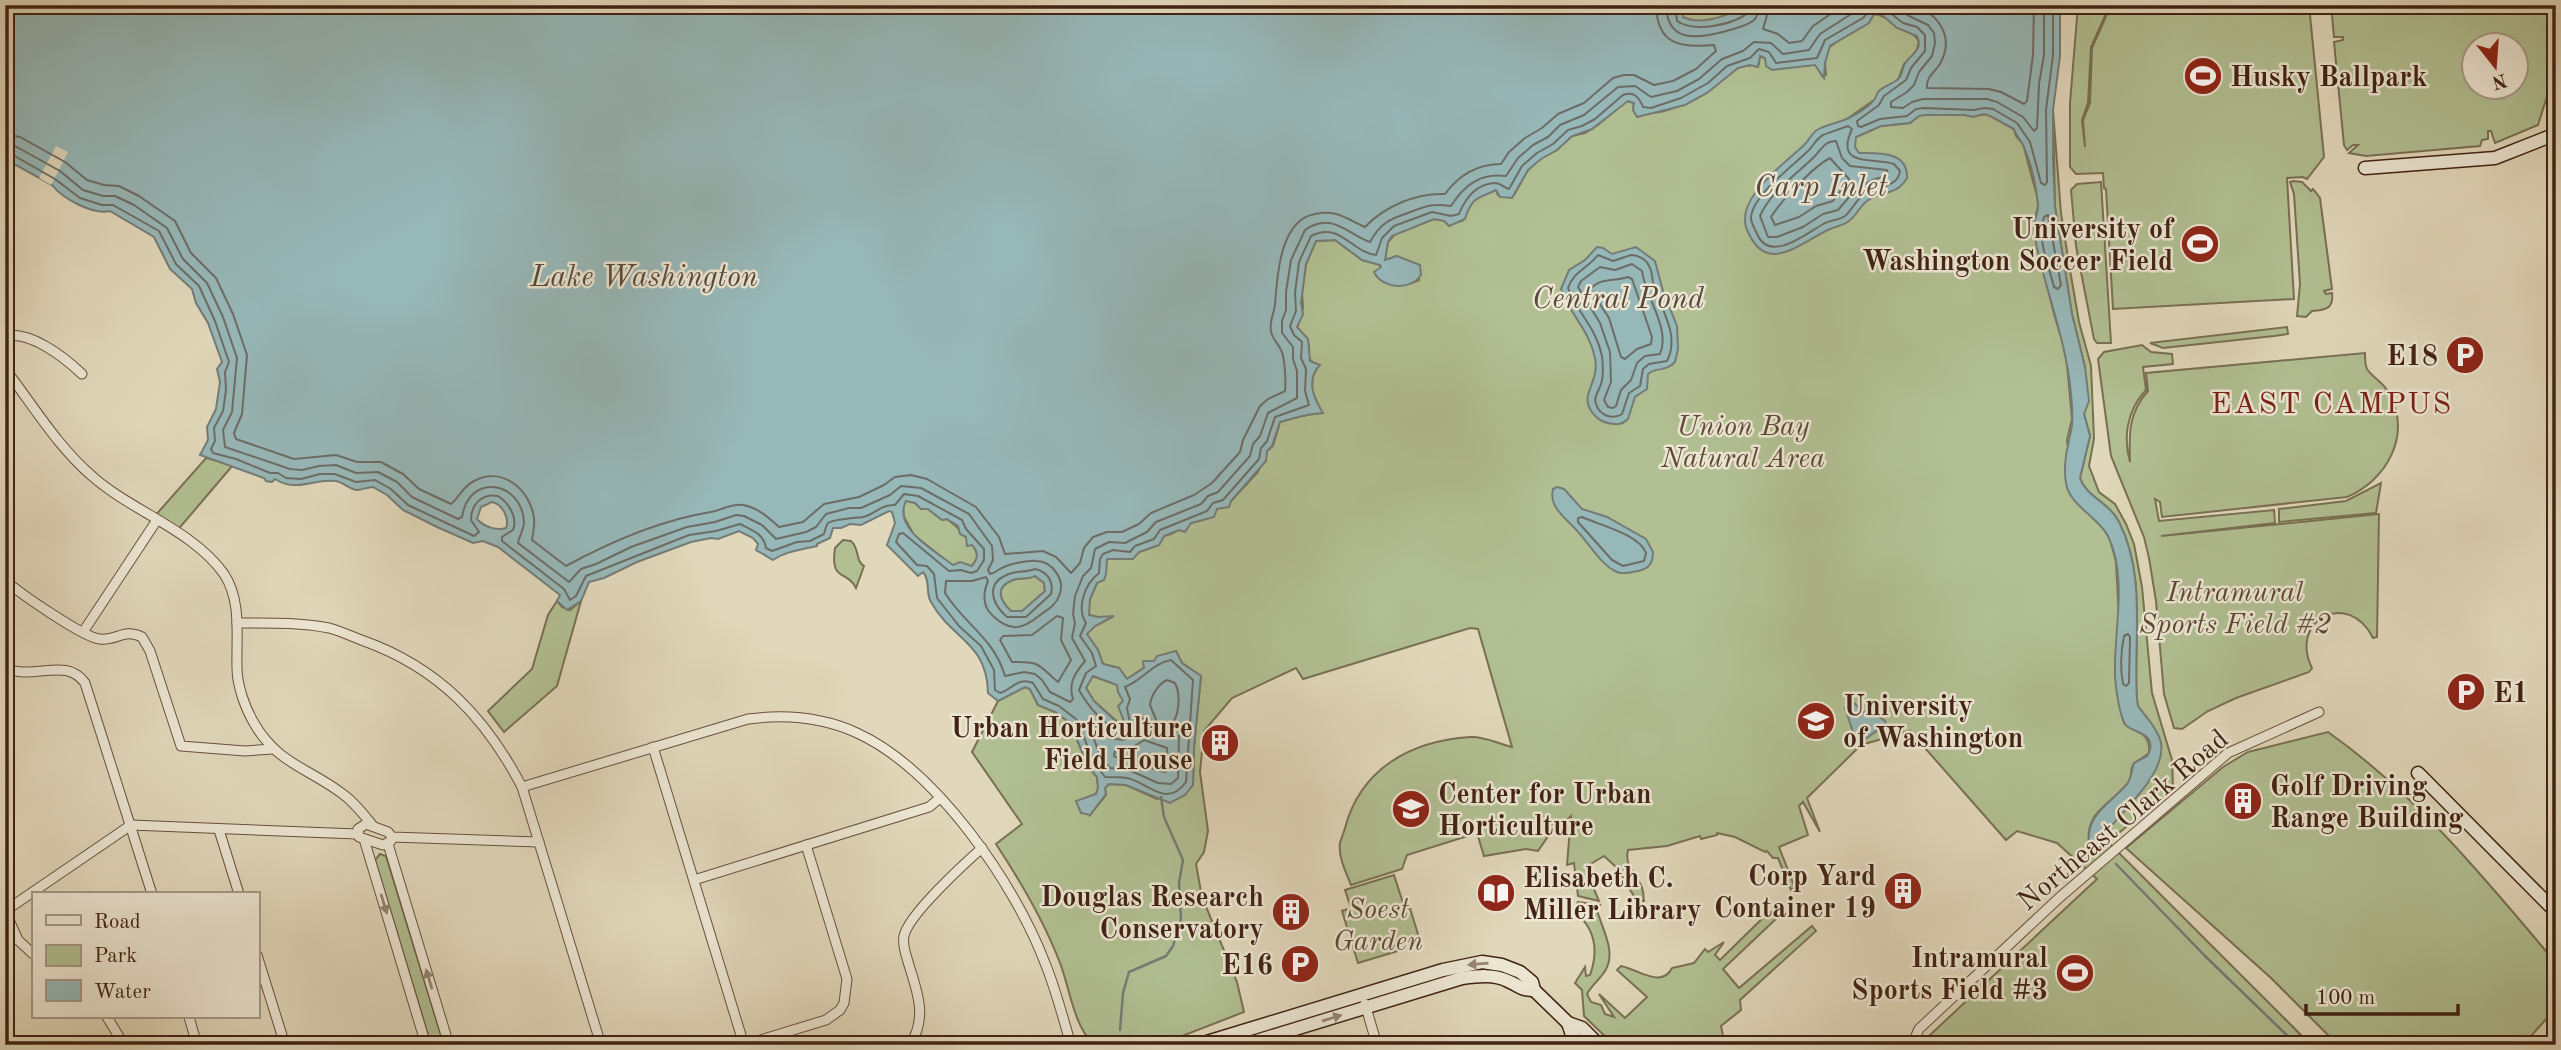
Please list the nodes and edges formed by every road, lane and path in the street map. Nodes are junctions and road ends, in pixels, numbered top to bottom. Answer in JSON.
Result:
{"nodes":[{"id":1,"x":2556,"y":134,"type":"edge"},
{"id":2,"x":2365,"y":168,"type":"dead end"},
{"id":3,"x":5,"y":336,"type":"edge"},
{"id":4,"x":5,"y":369,"type":"edge"},
{"id":5,"x":82,"y":374,"type":"dead end"},
{"id":6,"x":157,"y":520,"type":"junction"},
{"id":7,"x":5,"y":580,"type":"edge"},
{"id":8,"x":237,"y":623,"type":"junction"},
{"id":9,"x":83,"y":632,"type":"junction"},
{"id":10,"x":5,"y":667,"type":"edge"},
{"id":11,"x":2319,"y":712,"type":"dead end"},
{"id":12,"x":653,"y":747,"type":"junction"},
{"id":13,"x":273,"y":749,"type":"junction"},
{"id":14,"x":2418,"y":773,"type":"dead end"},
{"id":15,"x":522,"y":787,"type":"junction"},
{"id":16,"x":940,"y":798,"type":"junction"},
{"id":17,"x":131,"y":825,"type":"junction"},
{"id":18,"x":373,"y":827,"type":"junction"},
{"id":19,"x":219,"y":830,"type":"junction"},
{"id":20,"x":360,"y":836,"type":"junction"},
{"id":21,"x":390,"y":840,"type":"junction"},
{"id":22,"x":539,"y":842,"type":"junction"},
{"id":23,"x":806,"y":845,"type":"junction"},
{"id":24,"x":982,"y":848,"type":"junction"},
{"id":25,"x":694,"y":880,"type":"junction"},
{"id":26,"x":33,"y":892,"type":"edge"},
{"id":27,"x":151,"y":892,"type":"edge"},
{"id":28,"x":238,"y":892,"type":"edge"},
{"id":29,"x":32,"y":893,"type":"edge"},
{"id":30,"x":5,"y":911,"type":"edge"},
{"id":31,"x":2556,"y":912,"type":"edge"},
{"id":32,"x":32,"y":953,"type":"edge"},
{"id":33,"x":259,"y":961,"type":"edge"},
{"id":34,"x":1364,"y":1001,"type":"junction"},
{"id":35,"x":108,"y":1018,"type":"edge"},
{"id":36,"x":189,"y":1018,"type":"edge"},
{"id":37,"x":1568,"y":1023,"type":"junction"},
{"id":38,"x":1067,"y":1030,"type":"junction"},
{"id":39,"x":1252,"y":1040,"type":"edge"},
{"id":40,"x":124,"y":1045,"type":"edge"},
{"id":41,"x":197,"y":1045,"type":"edge"},
{"id":42,"x":285,"y":1045,"type":"edge"},
{"id":43,"x":426,"y":1045,"type":"edge"},
{"id":44,"x":449,"y":1045,"type":"edge"},
{"id":45,"x":601,"y":1045,"type":"edge"},
{"id":46,"x":744,"y":1045,"type":"edge"},
{"id":47,"x":910,"y":1045,"type":"edge"},
{"id":48,"x":1071,"y":1045,"type":"edge"},
{"id":49,"x":1078,"y":1045,"type":"edge"},
{"id":50,"x":1197,"y":1045,"type":"edge"},
{"id":51,"x":1377,"y":1045,"type":"edge"},
{"id":52,"x":1583,"y":1045,"type":"edge"},
{"id":53,"x":1599,"y":1045,"type":"edge"},
{"id":54,"x":1912,"y":1045,"type":"edge"}],
"edges":[{"from":1,"to":2,"type":"street"},
{"from":3,"to":5,"type":"street"},
{"from":4,"to":6,"type":"street"},
{"from":6,"to":8,"type":"street"},
{"from":6,"to":9,"type":"street"},
{"from":7,"to":9,"type":"street"},
{"from":8,"to":13,"type":"street"},
{"from":8,"to":15,"type":"street"},
{"from":9,"to":13,"type":"street"},
{"from":10,"to":17,"type":"street"},
{"from":11,"to":54,"type":"street","name":"Northeast Clark Road"},
{"from":12,"to":15,"type":"street"},
{"from":12,"to":16,"type":"street"},
{"from":12,"to":25,"type":"street"},
{"from":13,"to":18,"type":"street"},
{"from":14,"to":31,"type":"street"},
{"from":15,"to":22,"type":"street"},
{"from":16,"to":23,"type":"street"},
{"from":16,"to":24,"type":"street"},
{"from":17,"to":19,"type":"street"},
{"from":17,"to":26,"type":"street"},
{"from":17,"to":27,"type":"street"},
{"from":18,"to":20,"type":"street"},
{"from":18,"to":21,"type":"street"},
{"from":19,"to":20,"type":"street"},
{"from":19,"to":28,"type":"street"},
{"from":20,"to":21,"type":"street"},
{"from":20,"to":43,"type":"street","one_way":true},
{"from":21,"to":22,"type":"street"},
{"from":44,"to":21,"type":"street","one_way":true},
{"from":22,"to":45,"type":"street"},
{"from":23,"to":25,"type":"street"},
{"from":23,"to":46,"type":"street"},
{"from":24,"to":38,"type":"street"},
{"from":24,"to":47,"type":"street"},
{"from":25,"to":46,"type":"street"},
{"from":29,"to":30,"type":"street"},
{"from":30,"to":32,"type":"street"},
{"from":33,"to":42,"type":"street"},
{"from":34,"to":37,"type":"street"},
{"from":34,"to":39,"type":"street"},
{"from":34,"to":51,"type":"street"},
{"from":35,"to":40,"type":"street"},
{"from":36,"to":41,"type":"street"},
{"from":37,"to":52,"type":"street"},
{"from":37,"to":53,"type":"street"},
{"from":38,"to":48,"type":"street"},
{"from":38,"to":49,"type":"street"},
{"from":39,"to":50,"type":"street"}]}
